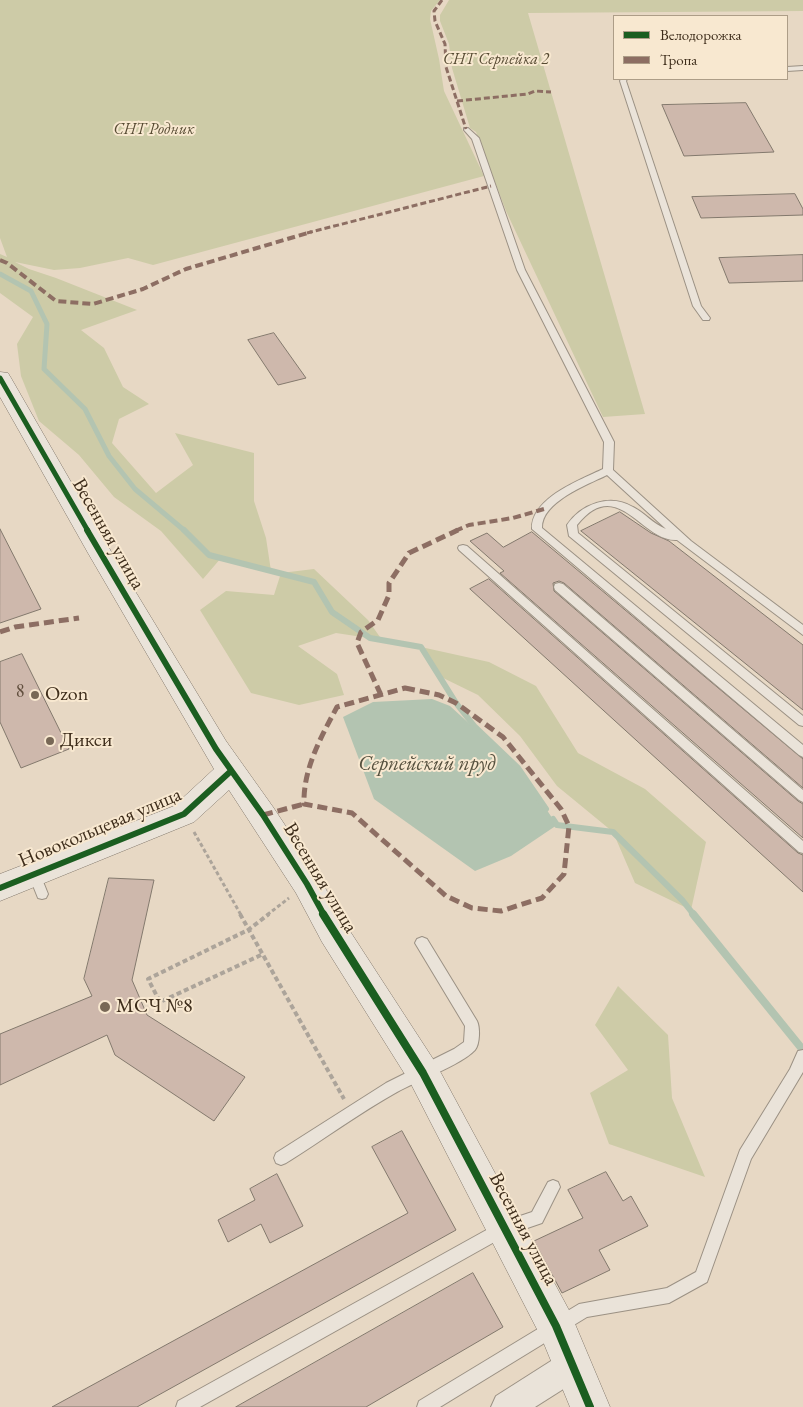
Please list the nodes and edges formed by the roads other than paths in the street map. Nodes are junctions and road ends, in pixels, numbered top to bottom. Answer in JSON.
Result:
{"nodes":[{"id":1,"x":803,"y":68,"type":"edge"},
{"id":2,"x":788,"y":69,"type":"edge"},
{"id":3,"x":624,"y":80,"type":"edge"},
{"id":4,"x":466,"y":129,"type":"dead end"},
{"id":5,"x":706,"y":318,"type":"dead end"},
{"id":6,"x":0,"y":378,"type":"edge"},
{"id":7,"x":608,"y":471,"type":"junction"},
{"id":8,"x":687,"y":543,"type":"junction"},
{"id":9,"x":463,"y":548,"type":"dead end"},
{"id":10,"x":559,"y":588,"type":"dead end"},
{"id":11,"x":803,"y":631,"type":"edge"},
{"id":12,"x":803,"y":722,"type":"edge"},
{"id":13,"x":803,"y":752,"type":"edge"},
{"id":14,"x":231,"y":771,"type":"junction"},
{"id":15,"x":803,"y":797,"type":"edge"},
{"id":16,"x":803,"y":848,"type":"edge"},
{"id":17,"x":0,"y":888,"type":"edge"},
{"id":18,"x":422,"y":943,"type":"dead end"},
{"id":19,"x":803,"y":1056,"type":"edge"},
{"id":20,"x":423,"y":1073,"type":"junction"},
{"id":21,"x":281,"y":1158,"type":"dead end"},
{"id":22,"x":552,"y":1187,"type":"dead end"},
{"id":23,"x":504,"y":1228,"type":"junction"},
{"id":24,"x":556,"y":1326,"type":"junction"},
{"id":25,"x":572,"y":1365,"type":"junction"},
{"id":26,"x":184,"y":1407,"type":"edge"},
{"id":27,"x":426,"y":1407,"type":"edge"},
{"id":28,"x":506,"y":1407,"type":"edge"},
{"id":29,"x":590,"y":1407,"type":"edge"}],
"edges":[{"from":1,"to":2,"type":"lane"},
{"from":3,"to":5,"type":"lane"},
{"from":4,"to":7,"type":"lane"},
{"from":6,"to":14,"type":"street","name":"Весенняя улица"},
{"from":7,"to":8,"type":"lane"},
{"from":7,"to":13,"type":"lane"},
{"from":8,"to":11,"type":"lane"},
{"from":8,"to":12,"type":"lane"},
{"from":9,"to":16,"type":"lane"},
{"from":10,"to":15,"type":"lane"},
{"from":14,"to":17,"type":"street","name":"Новокольцевая улица"},
{"from":14,"to":20,"type":"street","name":"Весенняя улица"},
{"from":18,"to":20,"type":"lane"},
{"from":19,"to":24,"type":"lane"},
{"from":20,"to":21,"type":"lane"},
{"from":20,"to":23,"type":"street","name":"Весенняя улица"},
{"from":22,"to":23,"type":"lane"},
{"from":23,"to":24,"type":"street","name":"Весенняя улица"},
{"from":23,"to":26,"type":"lane"},
{"from":24,"to":25,"type":"street","name":"Весенняя улица"},
{"from":24,"to":27,"type":"lane"},
{"from":25,"to":28,"type":"street"},
{"from":25,"to":29,"type":"street","name":"Весенняя улица"}]}
